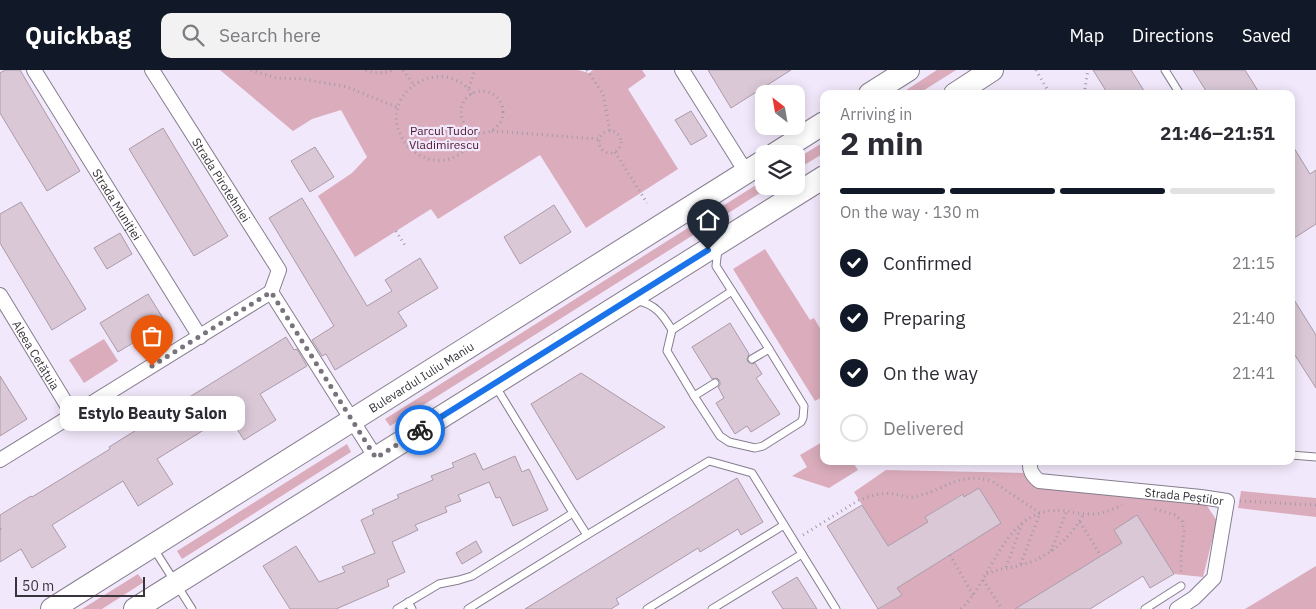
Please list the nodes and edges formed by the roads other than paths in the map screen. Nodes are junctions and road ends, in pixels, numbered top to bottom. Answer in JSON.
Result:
{"nodes":[{"id":1,"x":34,"y":70,"type":"edge"},
{"id":2,"x":152,"y":70,"type":"edge"},
{"id":3,"x":682,"y":70,"type":"edge"},
{"id":4,"x":908,"y":70,"type":"edge"},
{"id":5,"x":992,"y":70,"type":"edge"},
{"id":6,"x":1165,"y":70,"type":"edge"},
{"id":7,"x":876,"y":90,"type":"edge"},
{"id":8,"x":961,"y":90,"type":"edge"},
{"id":9,"x":1178,"y":90,"type":"edge"},
{"id":10,"x":820,"y":126,"type":"edge"},
{"id":11,"x":789,"y":145,"type":"edge"},
{"id":12,"x":755,"y":166,"type":"edge"},
{"id":13,"x":820,"y":180,"type":"edge"},
{"id":14,"x":722,"y":241,"type":"junction"},
{"id":15,"x":271,"y":292,"type":"junction"},
{"id":16,"x":732,"y":292,"type":"junction"},
{"id":17,"x":0,"y":295,"type":"edge"},
{"id":18,"x":630,"y":300,"type":"junction"},
{"id":19,"x":672,"y":330,"type":"junction"},
{"id":20,"x":200,"y":336,"type":"junction"},
{"id":21,"x":769,"y":349,"type":"junction"},
{"id":22,"x":752,"y":359,"type":"dead end"},
{"id":23,"x":715,"y":383,"type":"dead end"},
{"id":24,"x":495,"y":384,"type":"junction"},
{"id":25,"x":694,"y":396,"type":"junction"},
{"id":26,"x":73,"y":415,"type":"junction"},
{"id":27,"x":352,"y":420,"type":"junction"},
{"id":28,"x":1295,"y":455,"type":"edge"},
{"id":29,"x":1316,"y":457,"type":"edge"},
{"id":30,"x":376,"y":458,"type":"junction"},
{"id":31,"x":0,"y":460,"type":"edge"},
{"id":32,"x":1029,"y":465,"type":"edge"},
{"id":33,"x":573,"y":513,"type":"junction"},
{"id":34,"x":784,"y":525,"type":"junction"},
{"id":35,"x":587,"y":535,"type":"junction"},
{"id":36,"x":152,"y":546,"type":"junction"},
{"id":37,"x":802,"y":554,"type":"junction"},
{"id":38,"x":175,"y":584,"type":"junction"},
{"id":39,"x":1181,"y":586,"type":"road end"},
{"id":40,"x":408,"y":602,"type":"junction"},
{"id":41,"x":52,"y":609,"type":"edge"},
{"id":42,"x":135,"y":609,"type":"edge"},
{"id":43,"x":192,"y":609,"type":"edge"},
{"id":44,"x":397,"y":609,"type":"edge"},
{"id":45,"x":412,"y":609,"type":"edge"},
{"id":46,"x":468,"y":609,"type":"edge"},
{"id":47,"x":647,"y":609,"type":"edge"},
{"id":48,"x":712,"y":609,"type":"edge"},
{"id":49,"x":836,"y":609,"type":"edge"},
{"id":50,"x":1145,"y":609,"type":"edge"},
{"id":51,"x":1177,"y":609,"type":"edge"}],
"edges":[{"from":1,"to":20,"type":"street","name":"Strada Muniției"},
{"from":2,"to":15,"type":"street","name":"Strada Pirotehniei"},
{"from":3,"to":12,"type":"street"},
{"from":4,"to":7,"type":"main road"},
{"from":5,"to":8,"type":"main road"},
{"from":6,"to":9,"type":"lane"},
{"from":10,"to":11,"type":"main road"},
{"from":12,"to":27,"type":"main road","name":"Bulevardul Iuliu Maniu"},
{"from":13,"to":14,"type":"main road"},
{"from":14,"to":16,"type":"lane"},
{"from":14,"to":18,"type":"main road"},
{"from":15,"to":20,"type":"street"},
{"from":15,"to":27,"type":"street"},
{"from":16,"to":19,"type":"lane"},
{"from":16,"to":21,"type":"lane"},
{"from":17,"to":26,"type":"street","name":"Aleea Cetățuia"},
{"from":18,"to":19,"type":"lane"},
{"from":18,"to":24,"type":"main road"},
{"from":19,"to":25,"type":"lane"},
{"from":20,"to":26,"type":"street"},
{"from":21,"to":22,"type":"lane"},
{"from":21,"to":25,"type":"lane"},
{"from":23,"to":25,"type":"lane"},
{"from":24,"to":30,"type":"main road"},
{"from":24,"to":33,"type":"lane"},
{"from":26,"to":31,"type":"street"},
{"from":27,"to":30,"type":"street"},
{"from":27,"to":36,"type":"main road","name":"Bulevardul Iuliu Maniu"},
{"from":28,"to":29,"type":"lane"},
{"from":30,"to":38,"type":"main road"},
{"from":32,"to":51,"type":"street","name":"Strada Peștilor"},
{"from":33,"to":35,"type":"lane"},
{"from":33,"to":40,"type":"lane"},
{"from":34,"to":35,"type":"lane"},
{"from":34,"to":37,"type":"lane"},
{"from":34,"to":47,"type":"lane"},
{"from":35,"to":46,"type":"lane"},
{"from":36,"to":38,"type":"lane"},
{"from":36,"to":41,"type":"main road","name":"Bulevardul Iuliu Maniu"},
{"from":37,"to":48,"type":"lane"},
{"from":37,"to":49,"type":"lane"},
{"from":38,"to":42,"type":"main road"},
{"from":38,"to":43,"type":"lane"},
{"from":39,"to":50,"type":"lane"},
{"from":40,"to":44,"type":"lane"},
{"from":40,"to":45,"type":"lane"}]}
